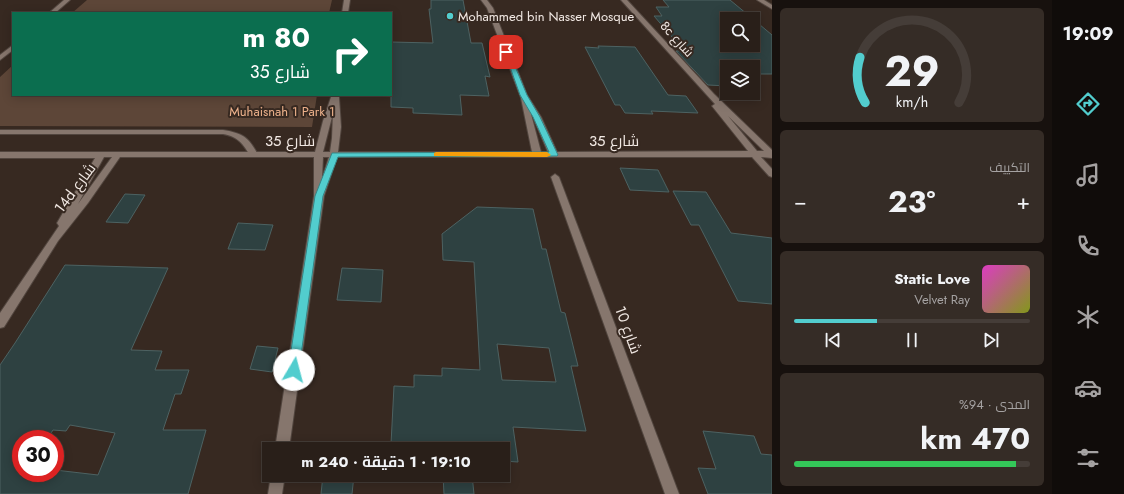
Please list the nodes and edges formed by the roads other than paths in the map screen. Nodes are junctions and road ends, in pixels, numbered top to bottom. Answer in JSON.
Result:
{"nodes":[{"id":1,"x":68,"y":0,"type":"edge"},
{"id":2,"x":346,"y":0,"type":"edge"},
{"id":3,"x":484,"y":0,"type":"edge"},
{"id":4,"x":489,"y":0,"type":"edge"},
{"id":5,"x":624,"y":0,"type":"edge"},
{"id":6,"x":760,"y":0,"type":"edge"},
{"id":7,"x":765,"y":0,"type":"edge"},
{"id":8,"x":771,"y":6,"type":"edge"},
{"id":9,"x":490,"y":8,"type":"junction"},
{"id":10,"x":53,"y":12,"type":"edge"},
{"id":11,"x":345,"y":12,"type":"edge"},
{"id":12,"x":12,"y":48,"type":"edge"},
{"id":13,"x":0,"y":58,"type":"edge"},
{"id":14,"x":523,"y":95,"type":"junction"},
{"id":15,"x":335,"y":96,"type":"edge"},
{"id":16,"x":710,"y":96,"type":"junction"},
{"id":17,"x":4,"y":132,"type":"edge"},
{"id":18,"x":0,"y":137,"type":"edge"},
{"id":19,"x":537,"y":154,"type":"junction"},
{"id":20,"x":754,"y":154,"type":"junction"},
{"id":21,"x":772,"y":154,"type":"edge"},
{"id":22,"x":0,"y":155,"type":"edge"},
{"id":23,"x":101,"y":155,"type":"junction"},
{"id":24,"x":118,"y":155,"type":"junction"},
{"id":25,"x":254,"y":155,"type":"junction"},
{"id":26,"x":318,"y":155,"type":"junction"},
{"id":27,"x":335,"y":155,"type":"junction"},
{"id":28,"x":554,"y":155,"type":"junction"},
{"id":29,"x":772,"y":174,"type":"edge"},
{"id":30,"x":555,"y":178,"type":"dead end"},
{"id":31,"x":319,"y":196,"type":"junction"},
{"id":32,"x":55,"y":238,"type":"junction"},
{"id":33,"x":0,"y":322,"type":"edge"},
{"id":34,"x":283,"y":442,"type":"edge"},
{"id":35,"x":277,"y":482,"type":"edge"},
{"id":36,"x":275,"y":494,"type":"edge"},
{"id":37,"x":672,"y":494,"type":"edge"}],
"edges":[{"from":1,"to":10,"type":"street"},
{"from":2,"to":11,"type":"street"},
{"from":3,"to":9,"type":"street"},
{"from":4,"to":9,"type":"street"},
{"from":5,"to":16,"type":"street","name":"8c شارع"},
{"from":6,"to":8,"type":"street"},
{"from":7,"to":8,"type":"street"},
{"from":9,"to":14,"type":"street"},
{"from":12,"to":13,"type":"street"},
{"from":14,"to":19,"type":"street"},
{"from":14,"to":28,"type":"street"},
{"from":15,"to":26,"type":"street"},
{"from":15,"to":27,"type":"street"},
{"from":16,"to":20,"type":"street","name":"8c شارع"},
{"from":16,"to":21,"type":"street","name":"8c شارع"},
{"from":17,"to":18,"type":"street"},
{"from":17,"to":25,"type":"street"},
{"from":19,"to":27,"type":"street","name":"شارع 35"},
{"from":19,"to":28,"type":"street","name":"شارع 35"},
{"from":20,"to":21,"type":"street","name":"شارع 35"},
{"from":20,"to":28,"type":"street","name":"شارع 35"},
{"from":20,"to":29,"type":"street","name":"8c شارع"},
{"from":22,"to":23,"type":"street","name":"شارع 35"},
{"from":23,"to":24,"type":"street","name":"شارع 35"},
{"from":23,"to":32,"type":"street","name":"14d شارع"},
{"from":24,"to":25,"type":"street","name":"شارع 35"},
{"from":24,"to":32,"type":"street","name":"14d شارع"},
{"from":25,"to":26,"type":"street","name":"شارع 35"},
{"from":26,"to":27,"type":"street","name":"شارع 35"},
{"from":26,"to":31,"type":"street"},
{"from":27,"to":31,"type":"street"},
{"from":30,"to":37,"type":"street","name":"شارع 10"},
{"from":31,"to":34,"type":"street"},
{"from":32,"to":33,"type":"street","name":"14d شارع"},
{"from":35,"to":36,"type":"street"}]}
